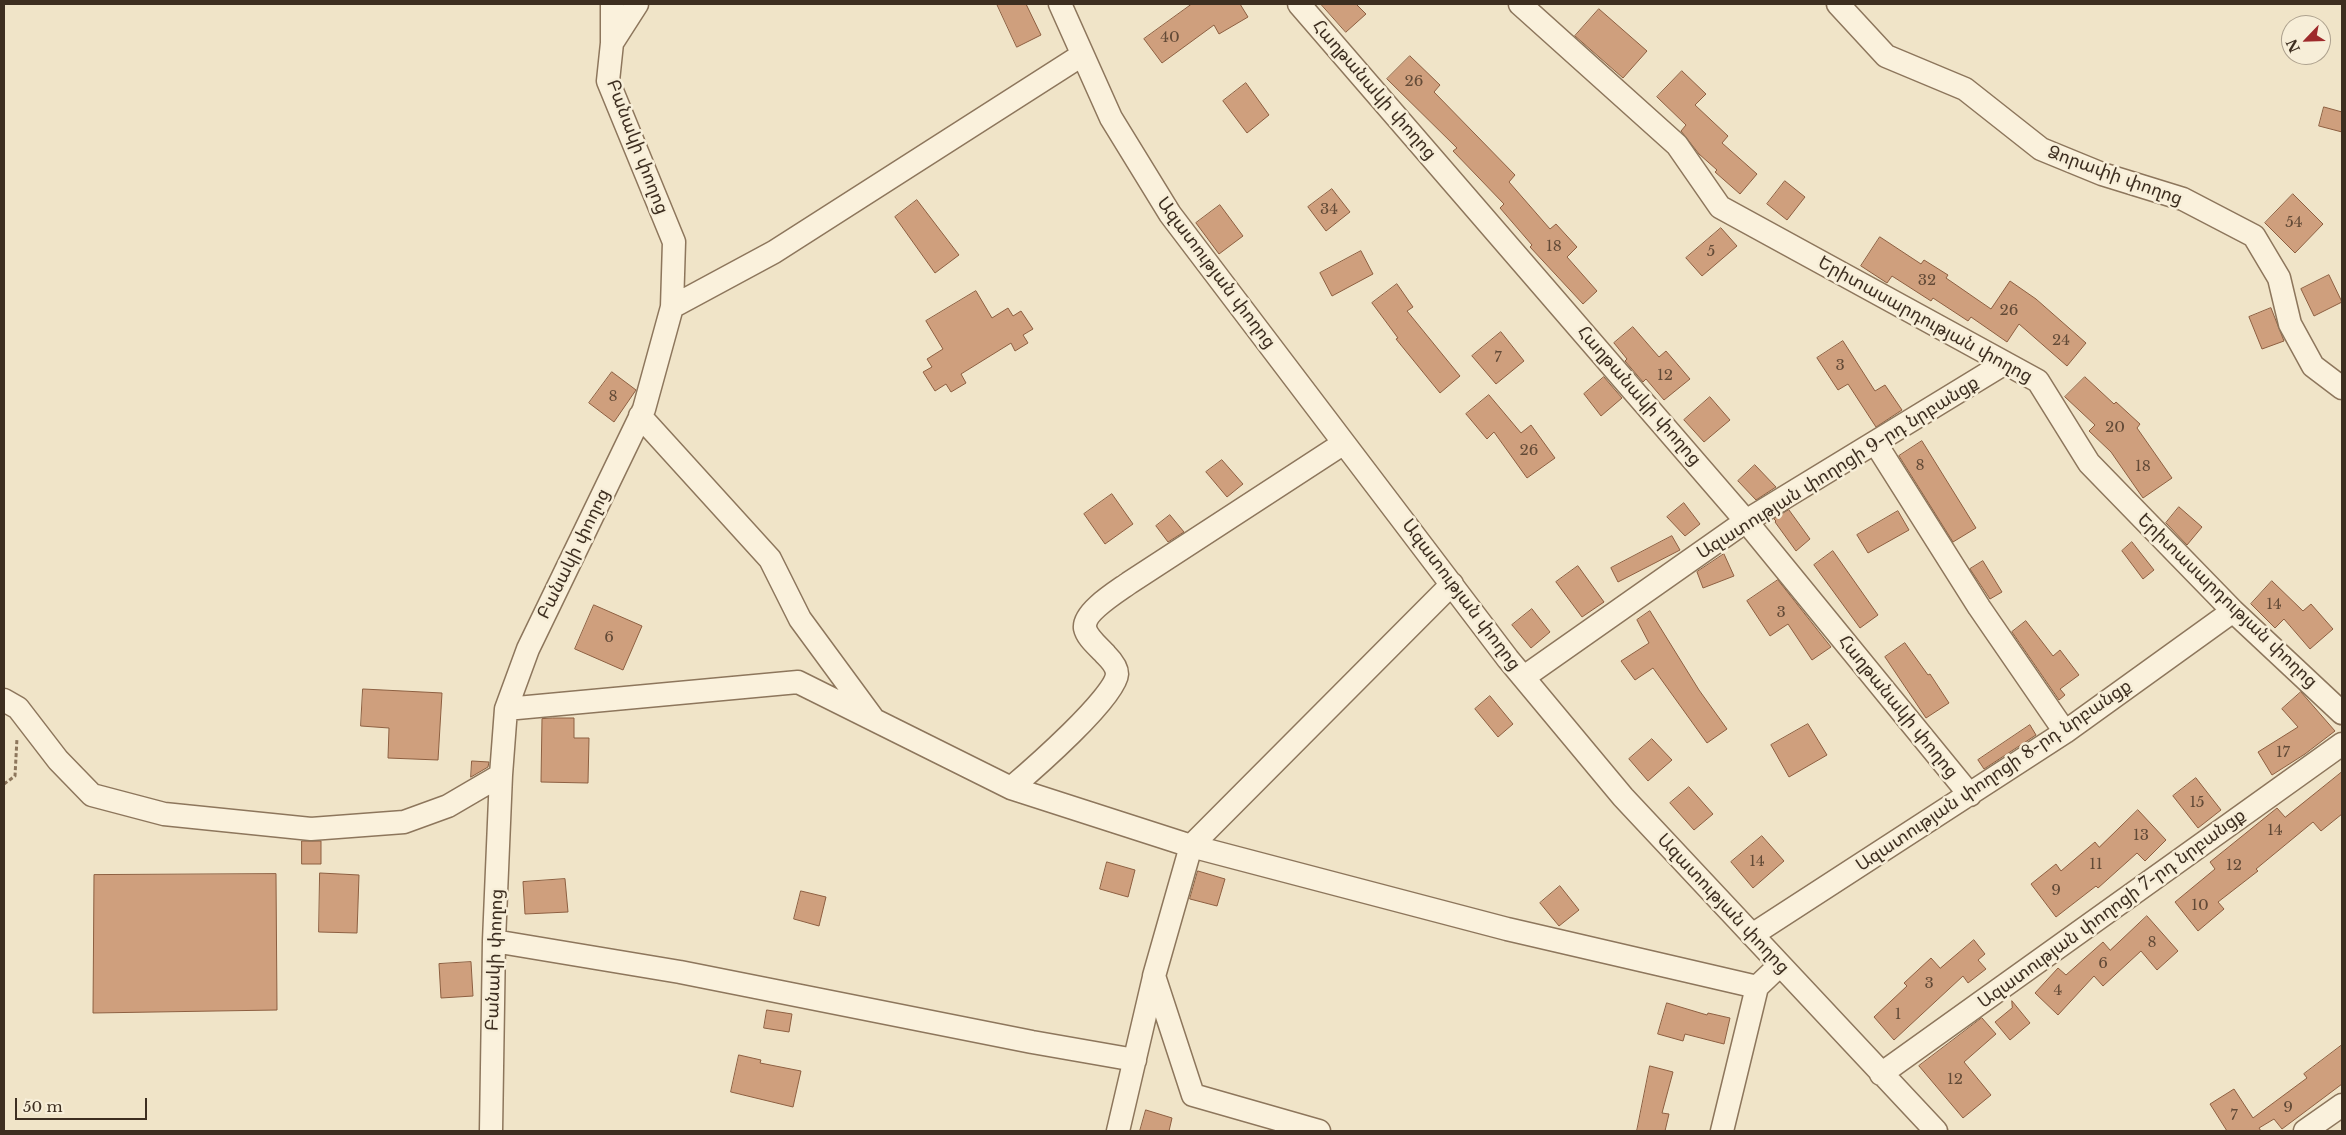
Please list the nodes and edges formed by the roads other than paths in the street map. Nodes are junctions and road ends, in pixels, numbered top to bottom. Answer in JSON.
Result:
{"nodes":[{"id":1,"x":612,"y":4,"type":"edge"},
{"id":2,"x":638,"y":4,"type":"edge"},
{"id":3,"x":1060,"y":4,"type":"edge"},
{"id":4,"x":1299,"y":4,"type":"edge"},
{"id":5,"x":1520,"y":4,"type":"edge"},
{"id":6,"x":1838,"y":4,"type":"edge"},
{"id":7,"x":612,"y":42,"type":"junction"},
{"id":8,"x":1082,"y":55,"type":"junction"},
{"id":9,"x":672,"y":307,"type":"junction"},
{"id":10,"x":2006,"y":363,"type":"junction"},
{"id":11,"x":2342,"y":388,"type":"edge"},
{"id":12,"x":640,"y":416,"type":"junction"},
{"id":13,"x":1344,"y":443,"type":"junction"},
{"id":14,"x":1876,"y":444,"type":"junction"},
{"id":15,"x":1746,"y":521,"type":"junction"},
{"id":16,"x":1452,"y":584,"type":"junction"},
{"id":17,"x":2233,"y":611,"type":"junction"},
{"id":18,"x":1524,"y":677,"type":"junction"},
{"id":19,"x":11,"y":704,"type":"edge"},
{"id":20,"x":506,"y":709,"type":"junction"},
{"id":21,"x":2342,"y":713,"type":"edge"},
{"id":22,"x":874,"y":720,"type":"junction"},
{"id":23,"x":2065,"y":732,"type":"junction"},
{"id":24,"x":2342,"y":744,"type":"edge"},
{"id":25,"x":501,"y":776,"type":"junction"},
{"id":26,"x":1011,"y":788,"type":"junction"},
{"id":27,"x":1970,"y":795,"type":"junction"},
{"id":28,"x":1191,"y":846,"type":"junction"},
{"id":29,"x":1752,"y":935,"type":"junction"},
{"id":30,"x":494,"y":941,"type":"junction"},
{"id":31,"x":1780,"y":966,"type":"junction"},
{"id":32,"x":1154,"y":976,"type":"junction"},
{"id":33,"x":1757,"y":987,"type":"junction"},
{"id":34,"x":1135,"y":1060,"type":"junction"},
{"id":35,"x":1881,"y":1074,"type":"junction"},
{"id":36,"x":2342,"y":1105,"type":"edge"},
{"id":37,"x":491,"y":1131,"type":"edge"},
{"id":38,"x":1118,"y":1131,"type":"edge"},
{"id":39,"x":1319,"y":1131,"type":"edge"},
{"id":40,"x":1722,"y":1131,"type":"edge"},
{"id":41,"x":1936,"y":1131,"type":"edge"},
{"id":42,"x":2305,"y":1131,"type":"edge"}],
"edges":[{"from":1,"to":7,"type":"street"},
{"from":2,"to":7,"type":"street","name":"Բանակի փողոց"},
{"from":3,"to":8,"type":"street","name":"Ազատության փողոց"},
{"from":4,"to":15,"type":"street","name":"Հաղթանակի փողոց"},
{"from":5,"to":10,"type":"street","name":"Երիտասարդության փողոց"},
{"from":6,"to":11,"type":"street","name":"Ձորափի փողոց"},
{"from":7,"to":9,"type":"street","name":"Բանակի փողոց"},
{"from":8,"to":9,"type":"street"},
{"from":8,"to":13,"type":"street","name":"Ազատության փողոց"},
{"from":9,"to":12,"type":"street","name":"Բանակի փողոց"},
{"from":10,"to":14,"type":"street","name":"Ազատության փողոցի 9-րդ նրբանցք"},
{"from":10,"to":17,"type":"street","name":"Երիտասարդության փողոց"},
{"from":12,"to":20,"type":"street","name":"Բանակի փողոց"},
{"from":12,"to":22,"type":"street"},
{"from":13,"to":16,"type":"street","name":"Ազատության փողոց"},
{"from":13,"to":26,"type":"street"},
{"from":14,"to":15,"type":"street","name":"Ազատության փողոցի 9-րդ նրբանցք"},
{"from":14,"to":23,"type":"street"},
{"from":15,"to":18,"type":"street","name":"Ազատության փողոցի 9-րդ նրբանցք"},
{"from":15,"to":27,"type":"street","name":"Հաղթանակի փողոց"},
{"from":16,"to":18,"type":"street","name":"Ազատության փողոց"},
{"from":16,"to":28,"type":"street"},
{"from":17,"to":21,"type":"street","name":"Երիտասարդության փողոց"},
{"from":17,"to":23,"type":"street","name":"Ազատության փողոցի 8-րդ նրբանցք"},
{"from":18,"to":29,"type":"street","name":"Ազատության փողոց"},
{"from":19,"to":25,"type":"street"},
{"from":20,"to":22,"type":"street"},
{"from":20,"to":25,"type":"street","name":"Բանակի փողոց"},
{"from":22,"to":26,"type":"street"},
{"from":23,"to":27,"type":"street","name":"Ազատության փողոցի 8-րդ նրբանցք"},
{"from":24,"to":35,"type":"street","name":"Ազատության փողոցի 7-րդ նրբանցք"},
{"from":25,"to":30,"type":"street","name":"Բանակի փողոց"},
{"from":26,"to":28,"type":"street"},
{"from":27,"to":29,"type":"street","name":"Ազատության փողոցի 8-րդ նրբանցք"},
{"from":28,"to":32,"type":"street"},
{"from":28,"to":33,"type":"street"},
{"from":29,"to":31,"type":"street","name":"Ազատության փողոց"},
{"from":30,"to":34,"type":"street"},
{"from":30,"to":37,"type":"street","name":"Բանակի փողոց"},
{"from":31,"to":33,"type":"street"},
{"from":31,"to":35,"type":"street","name":"Ազատության փողոց"},
{"from":32,"to":34,"type":"street"},
{"from":32,"to":39,"type":"street"},
{"from":33,"to":40,"type":"street"},
{"from":34,"to":38,"type":"street"},
{"from":35,"to":41,"type":"street","name":"Ազատության փողոց"},
{"from":36,"to":42,"type":"street"}]}
